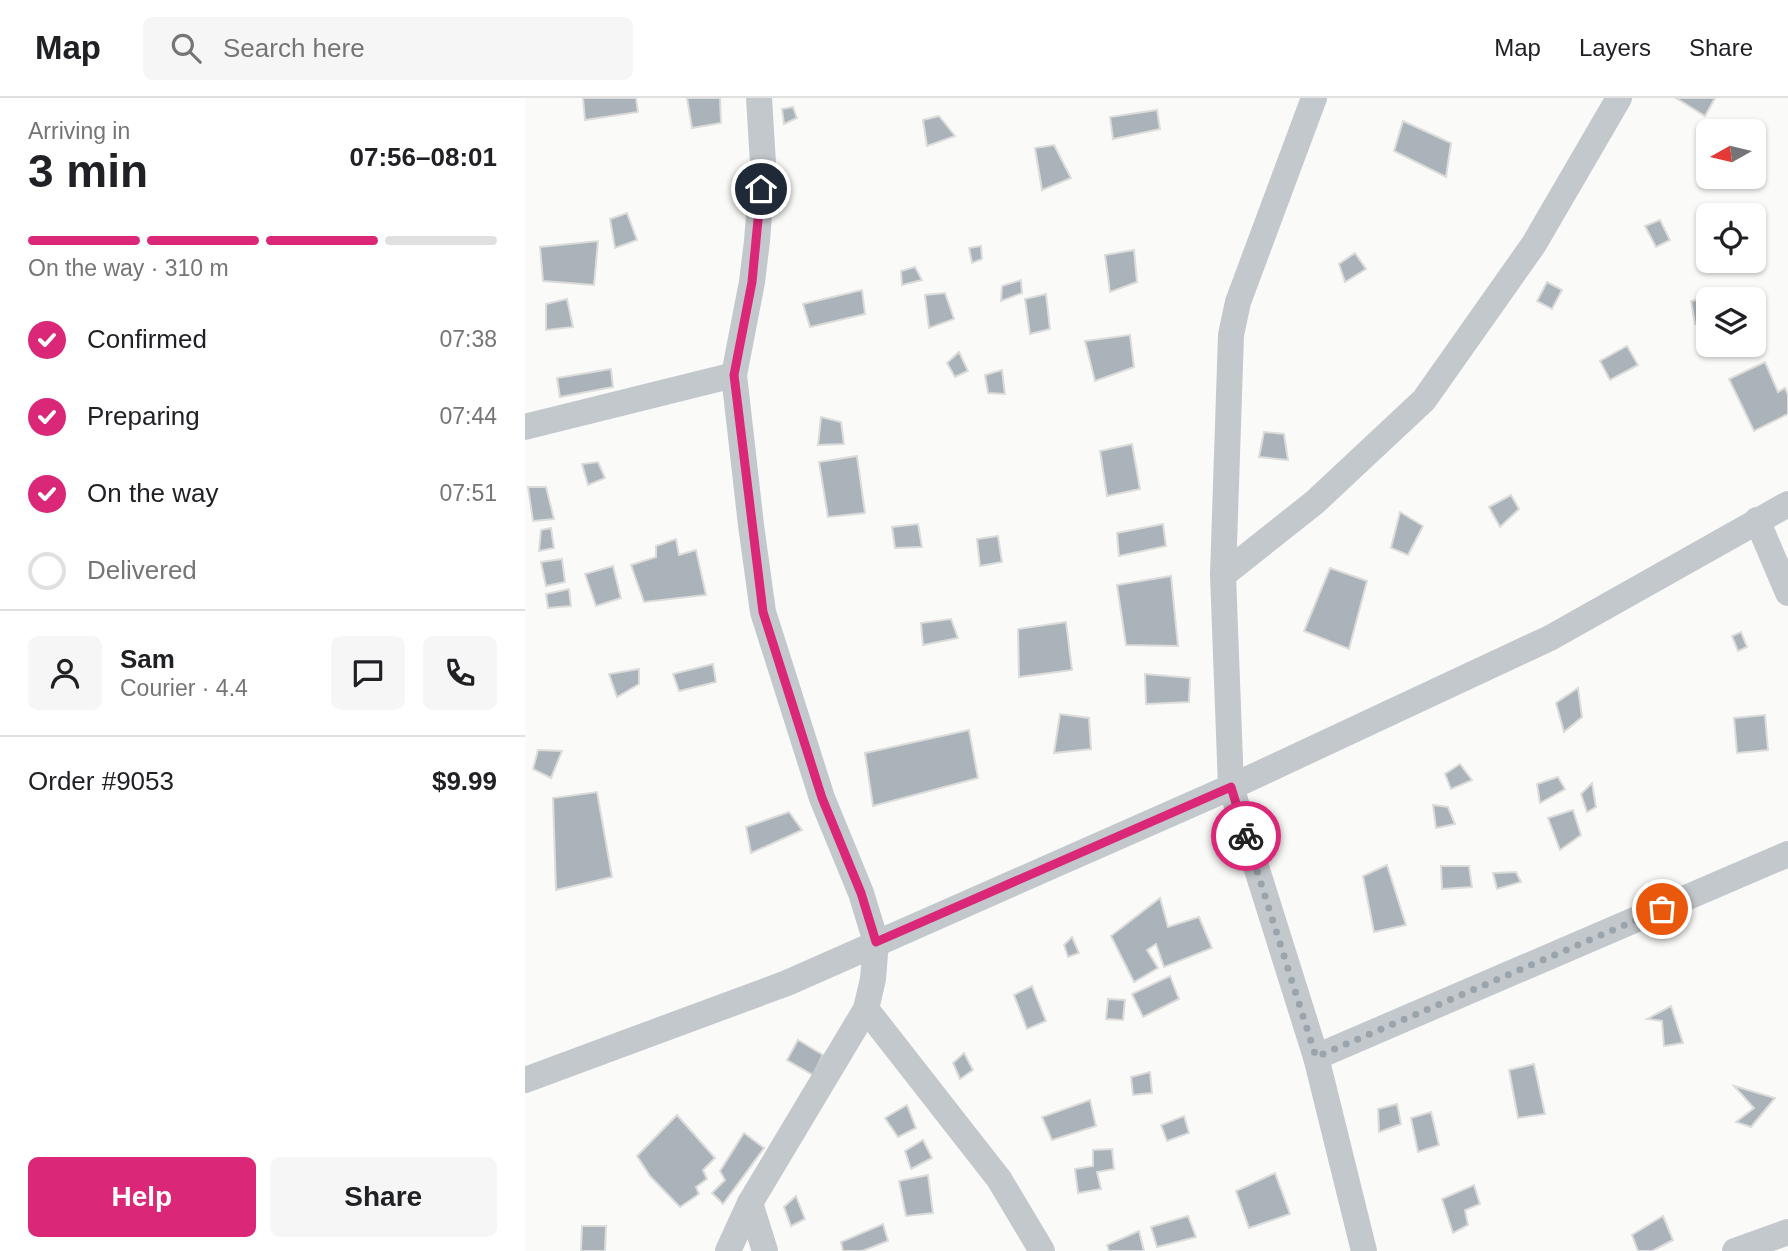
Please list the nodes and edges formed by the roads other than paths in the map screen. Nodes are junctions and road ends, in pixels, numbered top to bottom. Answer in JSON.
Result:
{"nodes":[{"id":1,"x":759,"y":98,"type":"edge"},
{"id":2,"x":1314,"y":98,"type":"edge"},
{"id":3,"x":1619,"y":98,"type":"edge"},
{"id":4,"x":734,"y":375,"type":"junction"},
{"id":5,"x":525,"y":427,"type":"edge"},
{"id":6,"x":1788,"y":504,"type":"edge"},
{"id":7,"x":1757,"y":520,"type":"junction"},
{"id":8,"x":1223,"y":575,"type":"junction"},
{"id":9,"x":1788,"y":593,"type":"edge"},
{"id":10,"x":1231,"y":787,"type":"junction"},
{"id":11,"x":1788,"y":854,"type":"edge"},
{"id":12,"x":876,"y":942,"type":"junction"},
{"id":13,"x":866,"y":1009,"type":"junction"},
{"id":14,"x":1316,"y":1057,"type":"junction"},
{"id":15,"x":525,"y":1080,"type":"edge"},
{"id":16,"x":750,"y":1203,"type":"junction"},
{"id":17,"x":1788,"y":1231,"type":"edge"},
{"id":18,"x":729,"y":1251,"type":"edge"},
{"id":19,"x":765,"y":1251,"type":"edge"},
{"id":20,"x":1042,"y":1251,"type":"edge"},
{"id":21,"x":1364,"y":1251,"type":"edge"},
{"id":22,"x":1735,"y":1251,"type":"edge"}],
"edges":[{"from":1,"to":4,"type":"street"},
{"from":2,"to":8,"type":"street"},
{"from":3,"to":8,"type":"street"},
{"from":4,"to":5,"type":"street"},
{"from":4,"to":12,"type":"street"},
{"from":6,"to":7,"type":"street"},
{"from":7,"to":9,"type":"street"},
{"from":7,"to":10,"type":"street"},
{"from":8,"to":10,"type":"street"},
{"from":10,"to":12,"type":"street"},
{"from":10,"to":14,"type":"street"},
{"from":11,"to":14,"type":"street"},
{"from":12,"to":13,"type":"street"},
{"from":12,"to":15,"type":"street"},
{"from":13,"to":16,"type":"street"},
{"from":13,"to":20,"type":"street"},
{"from":14,"to":21,"type":"street"},
{"from":16,"to":18,"type":"street"},
{"from":16,"to":19,"type":"street"},
{"from":17,"to":22,"type":"street"}]}
